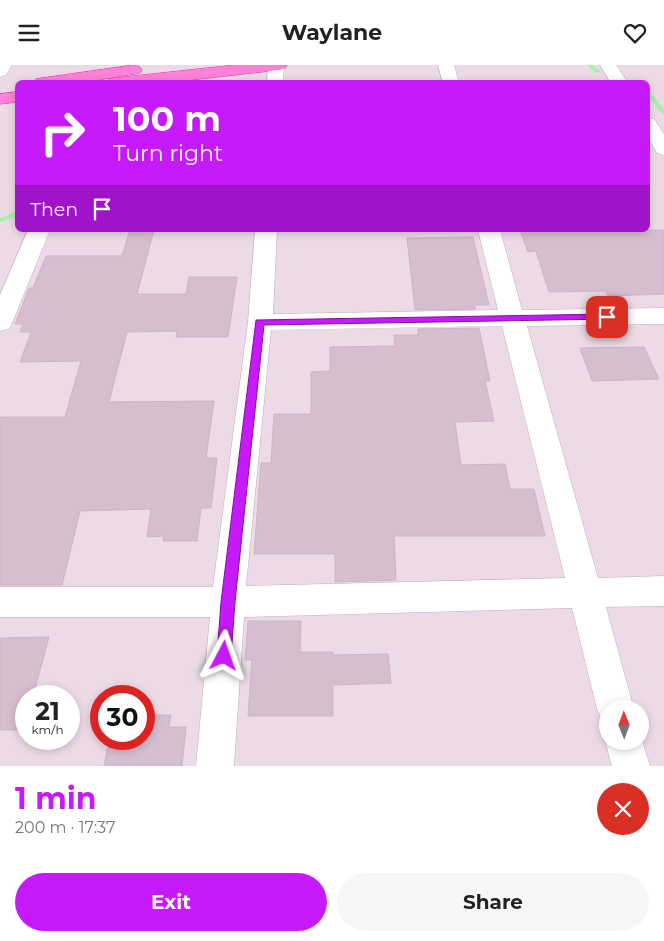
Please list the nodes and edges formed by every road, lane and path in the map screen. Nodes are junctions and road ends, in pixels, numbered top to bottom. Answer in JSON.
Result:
{"nodes":[{"id":1,"x":4,"y":65,"type":"edge"},
{"id":2,"x":173,"y":65,"type":"edge"},
{"id":3,"x":277,"y":65,"type":"edge"},
{"id":4,"x":446,"y":65,"type":"edge"},
{"id":5,"x":608,"y":65,"type":"edge"},
{"id":6,"x":0,"y":72,"type":"edge"},
{"id":7,"x":64,"y":80,"type":"edge"},
{"id":8,"x":142,"y":80,"type":"edge"},
{"id":9,"x":275,"y":80,"type":"edge"},
{"id":10,"x":449,"y":80,"type":"edge"},
{"id":11,"x":618,"y":80,"type":"edge"},
{"id":12,"x":15,"y":86,"type":"edge"},
{"id":13,"x":0,"y":89,"type":"edge"},
{"id":14,"x":15,"y":97,"type":"edge"},
{"id":15,"x":0,"y":99,"type":"edge"},
{"id":16,"x":650,"y":126,"type":"edge"},
{"id":17,"x":664,"y":149,"type":"edge"},
{"id":18,"x":38,"y":232,"type":"edge"},
{"id":19,"x":266,"y":232,"type":"edge"},
{"id":20,"x":490,"y":232,"type":"edge"},
{"id":21,"x":664,"y":317,"type":"edge"},
{"id":22,"x":512,"y":318,"type":"junction"},
{"id":23,"x":260,"y":322,"type":"junction"},
{"id":24,"x":0,"y":323,"type":"edge"},
{"id":25,"x":664,"y":591,"type":"edge"},
{"id":26,"x":587,"y":593,"type":"junction"},
{"id":27,"x":0,"y":602,"type":"edge"},
{"id":28,"x":228,"y":602,"type":"junction"},
{"id":29,"x":614,"y":700,"type":"edge"},
{"id":30,"x":627,"y":750,"type":"edge"},
{"id":31,"x":216,"y":766,"type":"edge"},
{"id":32,"x":631,"y":766,"type":"edge"}],
"edges":[{"from":1,"to":6,"type":"street"},
{"from":2,"to":7,"type":"highway"},
{"from":3,"to":8,"type":"highway"},
{"from":3,"to":9,"type":"street"},
{"from":4,"to":10,"type":"street"},
{"from":5,"to":11,"type":"street"},
{"from":12,"to":13,"type":"highway"},
{"from":14,"to":15,"type":"highway"},
{"from":16,"to":17,"type":"street"},
{"from":18,"to":24,"type":"street"},
{"from":19,"to":23,"type":"street"},
{"from":20,"to":22,"type":"street"},
{"from":21,"to":22,"type":"street"},
{"from":22,"to":23,"type":"street"},
{"from":22,"to":26,"type":"street"},
{"from":23,"to":28,"type":"street"},
{"from":25,"to":26,"type":"street"},
{"from":26,"to":28,"type":"street"},
{"from":26,"to":29,"type":"street"},
{"from":27,"to":28,"type":"street"},
{"from":28,"to":31,"type":"street"},
{"from":30,"to":32,"type":"street"}]}
